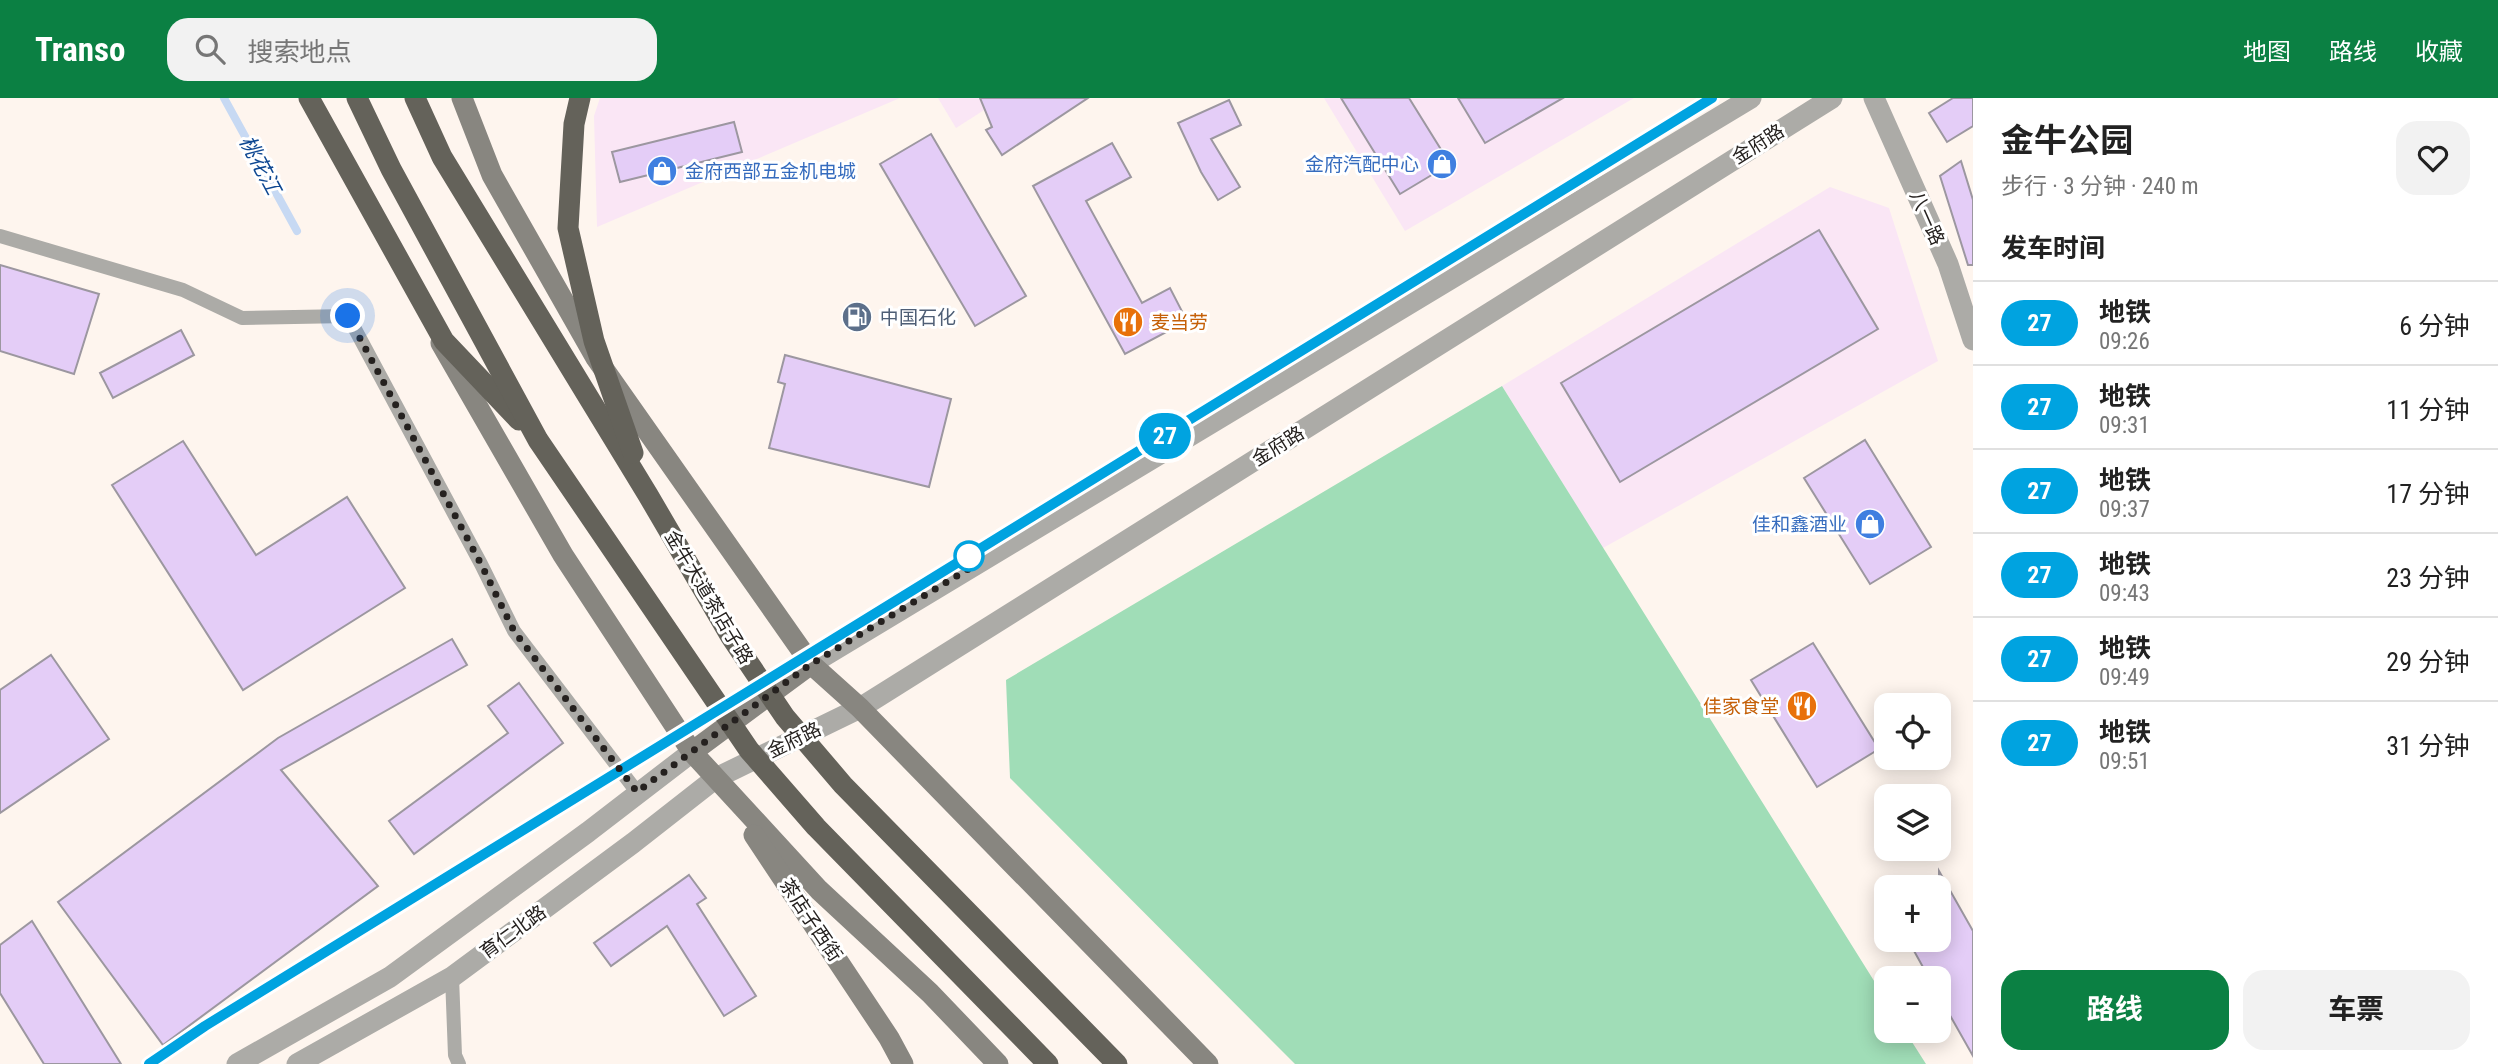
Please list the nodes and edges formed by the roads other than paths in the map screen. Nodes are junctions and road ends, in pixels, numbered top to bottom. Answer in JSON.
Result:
{"nodes":[{"id":1,"x":309,"y":98,"type":"edge"},
{"id":2,"x":316,"y":98,"type":"edge"},
{"id":3,"x":356,"y":98,"type":"edge"},
{"id":4,"x":415,"y":98,"type":"edge"},
{"id":5,"x":462,"y":98,"type":"edge"},
{"id":6,"x":580,"y":98,"type":"edge"},
{"id":7,"x":1751,"y":98,"type":"edge"},
{"id":8,"x":1832,"y":98,"type":"edge"},
{"id":9,"x":1874,"y":98,"type":"edge"},
{"id":10,"x":0,"y":236,"type":"edge"},
{"id":11,"x":1973,"y":340,"type":"edge"},
{"id":12,"x":538,"y":440,"type":"junction"},
{"id":13,"x":648,"y":495,"type":"junction"},
{"id":14,"x":811,"y":664,"type":"junction"},
{"id":15,"x":860,"y":708,"type":"junction"},
{"id":16,"x":692,"y":752,"type":"junction"},
{"id":17,"x":716,"y":778,"type":"junction"},
{"id":18,"x":637,"y":792,"type":"junction"},
{"id":19,"x":453,"y":977,"type":"junction"},
{"id":20,"x":1040,"y":1057,"type":"edge"},
{"id":21,"x":237,"y":1064,"type":"edge"},
{"id":22,"x":297,"y":1064,"type":"edge"},
{"id":23,"x":459,"y":1064,"type":"edge"},
{"id":24,"x":903,"y":1064,"type":"edge"},
{"id":25,"x":998,"y":1064,"type":"edge"},
{"id":26,"x":1117,"y":1064,"type":"edge"},
{"id":27,"x":1208,"y":1064,"type":"edge"}],
"edges":[{"from":1,"to":12,"type":"highway"},
{"from":2,"to":16,"type":"main road"},
{"from":3,"to":12,"type":"highway"},
{"from":4,"to":13,"type":"highway","name":"金牛大道茶店子路"},
{"from":5,"to":14,"type":"main road"},
{"from":6,"to":13,"type":"highway"},
{"from":7,"to":14,"type":"street"},
{"from":8,"to":15,"type":"street","name":"金府路"},
{"from":9,"to":11,"type":"street","name":"八一路"},
{"from":10,"to":18,"type":"lane"},
{"from":12,"to":20,"type":"highway"},
{"from":13,"to":26,"type":"highway","name":"金牛大道茶店子路"},
{"from":14,"to":15,"type":"main road"},
{"from":14,"to":16,"type":"main road"},
{"from":15,"to":17,"type":"street","name":"金府路"},
{"from":15,"to":27,"type":"main road"},
{"from":16,"to":17,"type":"main road"},
{"from":16,"to":18,"type":"street"},
{"from":17,"to":19,"type":"street","name":"育仁北路"},
{"from":17,"to":24,"type":"main road","name":"茶店子西街"},
{"from":17,"to":25,"type":"main road"},
{"from":18,"to":21,"type":"street"},
{"from":19,"to":22,"type":"street","name":"育仁北路"},
{"from":19,"to":23,"type":"lane"}]}
